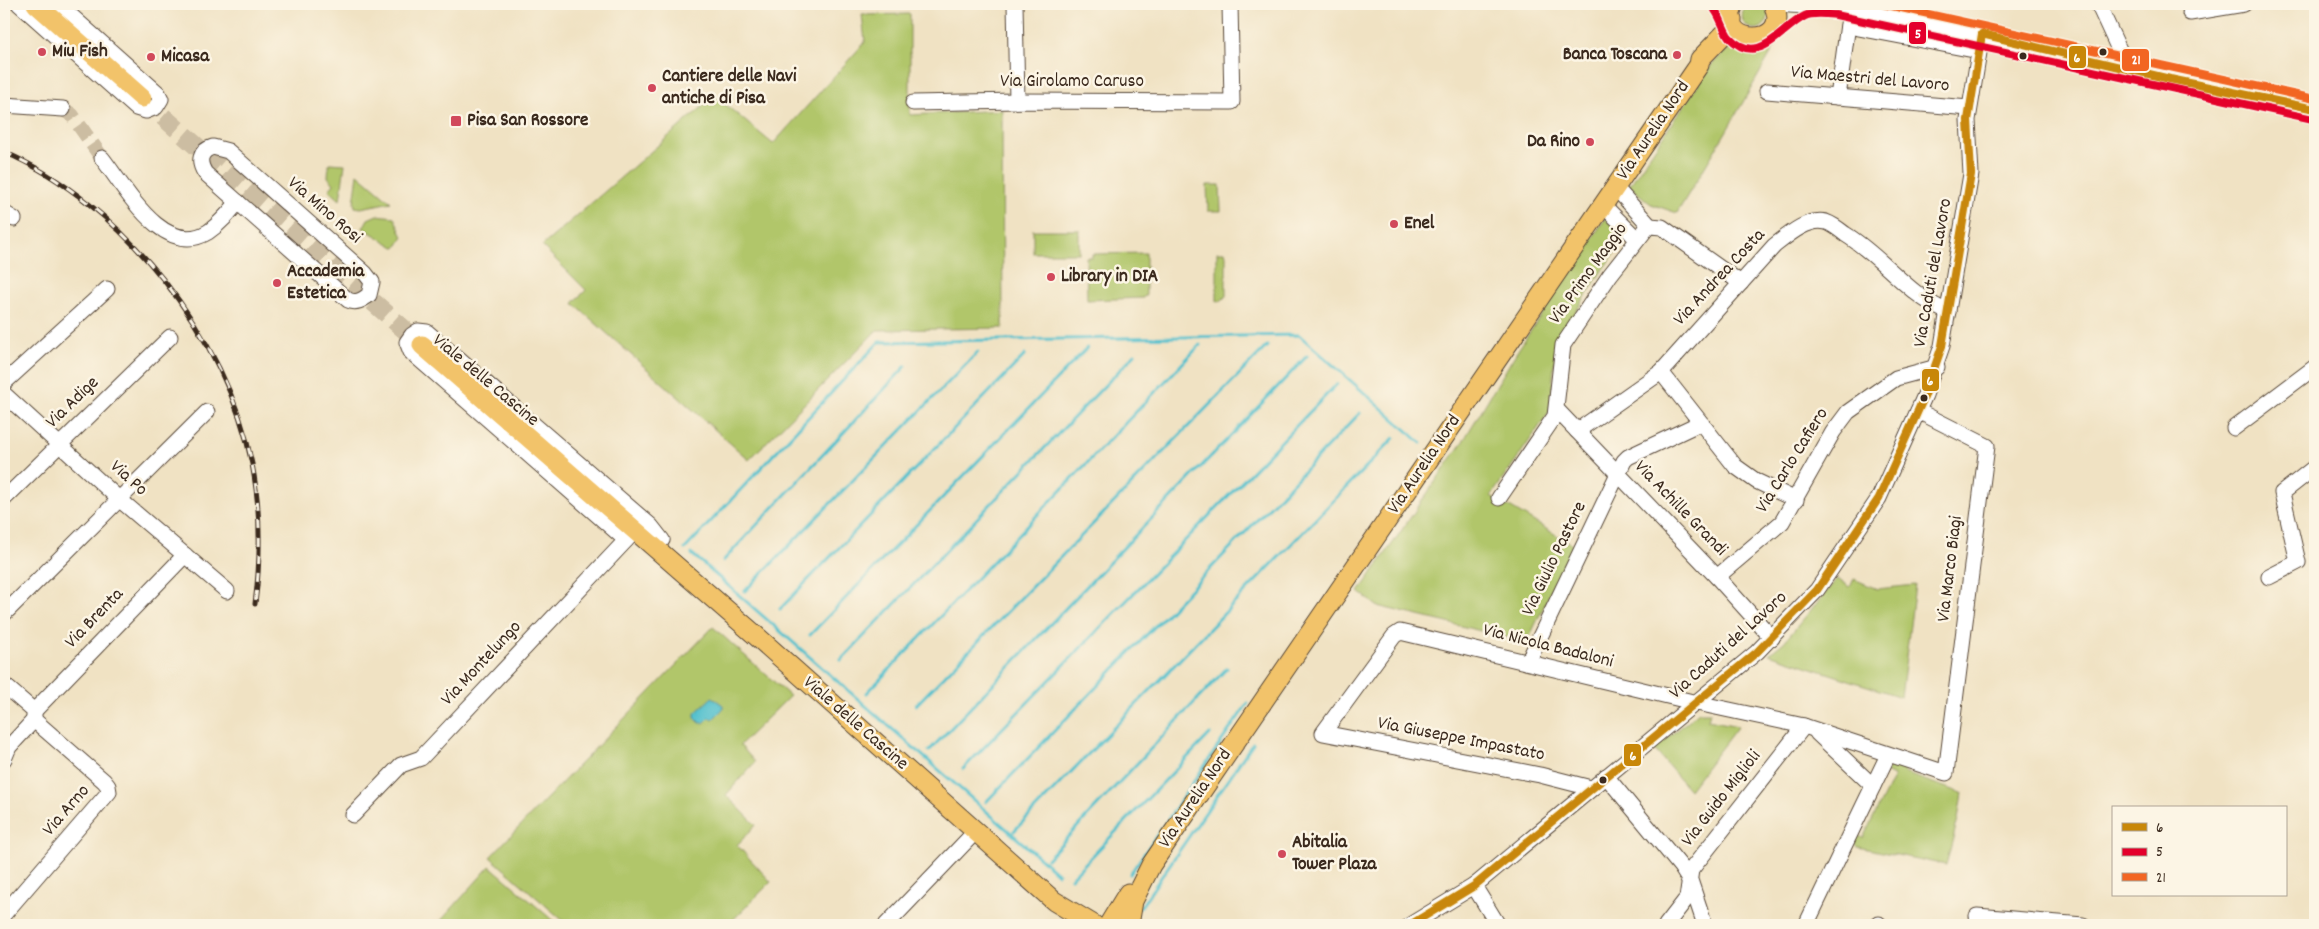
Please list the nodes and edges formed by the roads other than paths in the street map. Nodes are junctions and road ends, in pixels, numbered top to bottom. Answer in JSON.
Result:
{"nodes":[{"id":1,"x":19,"y":4,"type":"edge"},
{"id":2,"x":36,"y":4,"type":"edge"},
{"id":3,"x":58,"y":4,"type":"edge"},
{"id":4,"x":1015,"y":4,"type":"edge"},
{"id":5,"x":1230,"y":4,"type":"edge"},
{"id":6,"x":1774,"y":4,"type":"edge"},
{"id":7,"x":1780,"y":4,"type":"edge"},
{"id":8,"x":2098,"y":4,"type":"edge"},
{"id":9,"x":2244,"y":4,"type":"edge"},
{"id":10,"x":1805,"y":5,"type":"edge"},
{"id":11,"x":1851,"y":8,"type":"junction"},
{"id":12,"x":1730,"y":11,"type":"edge"},
{"id":13,"x":2190,"y":13,"type":"dead end"},
{"id":14,"x":1920,"y":22,"type":"junction"},
{"id":15,"x":1848,"y":26,"type":"junction"},
{"id":16,"x":1772,"y":30,"type":"junction"},
{"id":17,"x":1982,"y":34,"type":"junction"},
{"id":18,"x":1745,"y":36,"type":"junction"},
{"id":19,"x":1916,"y":40,"type":"junction"},
{"id":20,"x":1979,"y":51,"type":"junction"},
{"id":21,"x":1699,"y":65,"type":"junction"},
{"id":22,"x":2128,"y":69,"type":"junction"},
{"id":23,"x":1767,"y":92,"type":"dead end"},
{"id":24,"x":1838,"y":97,"type":"junction"},
{"id":25,"x":142,"y":98,"type":"tunnel mouth"},
{"id":26,"x":1017,"y":101,"type":"junction"},
{"id":27,"x":913,"y":103,"type":"dead end"},
{"id":28,"x":4,"y":106,"type":"edge"},
{"id":29,"x":1969,"y":108,"type":"junction"},
{"id":30,"x":63,"y":109,"type":"tunnel mouth"},
{"id":31,"x":2315,"y":110,"type":"edge"},
{"id":32,"x":102,"y":158,"type":"tunnel mouth"},
{"id":33,"x":1615,"y":187,"type":"junction"},
{"id":34,"x":238,"y":202,"type":"junction"},
{"id":35,"x":1603,"y":205,"type":"junction"},
{"id":36,"x":1650,"y":226,"type":"junction"},
{"id":37,"x":1637,"y":239,"type":"junction"},
{"id":38,"x":1741,"y":283,"type":"junction"},
{"id":39,"x":107,"y":289,"type":"dead end"},
{"id":40,"x":1948,"y":312,"type":"junction"},
{"id":41,"x":170,"y":337,"type":"dead end"},
{"id":42,"x":422,"y":345,"type":"tunnel mouth"},
{"id":43,"x":1937,"y":367,"type":"junction"},
{"id":44,"x":2315,"y":368,"type":"edge"},
{"id":45,"x":1661,"y":372,"type":"junction"},
{"id":46,"x":4,"y":384,"type":"edge"},
{"id":47,"x":4,"y":394,"type":"edge"},
{"id":48,"x":1557,"y":410,"type":"junction"},
{"id":49,"x":1918,"y":411,"type":"junction"},
{"id":50,"x":207,"y":412,"type":"dead end"},
{"id":51,"x":1700,"y":423,"type":"junction"},
{"id":52,"x":2234,"y":428,"type":"dead end"},
{"id":53,"x":1577,"y":431,"type":"junction"},
{"id":54,"x":59,"y":443,"type":"junction"},
{"id":55,"x":2315,"y":467,"type":"edge"},
{"id":56,"x":1618,"y":473,"type":"junction"},
{"id":57,"x":1499,"y":498,"type":"dead end"},
{"id":58,"x":4,"y":499,"type":"edge"},
{"id":59,"x":119,"y":499,"type":"junction"},
{"id":60,"x":1796,"y":500,"type":"junction"},
{"id":61,"x":631,"y":536,"type":"junction"},
{"id":62,"x":655,"y":549,"type":"junction"},
{"id":63,"x":185,"y":555,"type":"junction"},
{"id":64,"x":1717,"y":577,"type":"junction"},
{"id":65,"x":2269,"y":577,"type":"dead end"},
{"id":66,"x":227,"y":591,"type":"dead end"},
{"id":67,"x":4,"y":614,"type":"edge"},
{"id":68,"x":1772,"y":638,"type":"junction"},
{"id":69,"x":1528,"y":662,"type":"junction"},
{"id":70,"x":4,"y":685,"type":"edge"},
{"id":71,"x":1697,"y":703,"type":"junction"},
{"id":72,"x":34,"y":716,"type":"junction"},
{"id":73,"x":1808,"y":727,"type":"junction"},
{"id":74,"x":1323,"y":733,"type":"joint"},
{"id":75,"x":1888,"y":755,"type":"junction"},
{"id":76,"x":4,"y":759,"type":"edge"},
{"id":77,"x":1946,"y":773,"type":"joint"},
{"id":78,"x":1606,"y":776,"type":"junction"},
{"id":79,"x":1873,"y":786,"type":"junction"},
{"id":80,"x":1591,"y":788,"type":"junction"},
{"id":81,"x":353,"y":815,"type":"dead end"},
{"id":82,"x":976,"y":831,"type":"junction"},
{"id":83,"x":1151,"y":865,"type":"junction"},
{"id":84,"x":1691,"y":883,"type":"junction"},
{"id":85,"x":1474,"y":886,"type":"junction"},
{"id":86,"x":1054,"y":901,"type":"junction"},
{"id":87,"x":4,"y":914,"type":"edge"},
{"id":88,"x":1977,"y":916,"type":"dead end"},
{"id":89,"x":886,"y":925,"type":"edge"},
{"id":90,"x":1074,"y":925,"type":"edge"},
{"id":91,"x":1105,"y":925,"type":"edge"},
{"id":92,"x":1129,"y":925,"type":"edge"},
{"id":93,"x":1410,"y":925,"type":"edge"},
{"id":94,"x":1498,"y":925,"type":"edge"},
{"id":95,"x":1666,"y":925,"type":"edge"},
{"id":96,"x":1705,"y":925,"type":"edge"},
{"id":97,"x":1806,"y":925,"type":"edge"},
{"id":98,"x":2082,"y":925,"type":"edge"}],
"edges":[{"from":1,"to":3,"type":"street"},
{"from":2,"to":25,"type":"main road"},
{"from":4,"to":26,"type":"street"},
{"from":5,"to":26,"type":"street","name":"Via Girolamo Caruso"},
{"from":6,"to":16,"type":"main road"},
{"from":7,"to":10,"type":"street"},
{"from":8,"to":22,"type":"street"},
{"from":9,"to":13,"type":"street"},
{"from":10,"to":11,"type":"street"},
{"from":10,"to":16,"type":"street"},
{"from":11,"to":14,"type":"street"},
{"from":11,"to":15,"type":"street"},
{"from":12,"to":18,"type":"main road"},
{"from":12,"to":21,"type":"main road","name":"Via Aurelia Nord"},
{"from":14,"to":17,"type":"street"},
{"from":14,"to":19,"type":"street"},
{"from":15,"to":19,"type":"street"},
{"from":15,"to":24,"type":"street"},
{"from":16,"to":18,"type":"main road"},
{"from":17,"to":20,"type":"street","name":"Via Caduti del Lavoro"},
{"from":17,"to":22,"type":"street"},
{"from":18,"to":21,"type":"main road"},
{"from":19,"to":20,"type":"street"},
{"from":20,"to":29,"type":"street","name":"Via Caduti del Lavoro"},
{"from":21,"to":33,"type":"main road","name":"Via Aurelia Nord"},
{"from":22,"to":31,"type":"street"},
{"from":23,"to":24,"type":"street","name":"Via Maestri del Lavoro"},
{"from":24,"to":29,"type":"street","name":"Via Maestri del Lavoro"},
{"from":26,"to":27,"type":"street","name":"Via Girolamo Caruso"},
{"from":28,"to":30,"type":"street"},
{"from":29,"to":40,"type":"street","name":"Via Caduti del Lavoro"},
{"from":32,"to":34,"type":"street"},
{"from":33,"to":35,"type":"main road","name":"Via Aurelia Nord"},
{"from":33,"to":36,"type":"street"},
{"from":34,"to":34,"type":"street","name":"Via Mino Rosi"},
{"from":35,"to":37,"type":"street"},
{"from":35,"to":83,"type":"main road","name":"Via Aurelia Nord"},
{"from":36,"to":37,"type":"street","name":"Via Primo Maggio"},
{"from":36,"to":38,"type":"street","name":"Via Primo Maggio"},
{"from":37,"to":48,"type":"street","name":"Via Primo Maggio"},
{"from":38,"to":40,"type":"street","name":"Via Andrea Costa"},
{"from":38,"to":45,"type":"street","name":"Via Andrea Costa"},
{"from":39,"to":46,"type":"street"},
{"from":40,"to":43,"type":"street","name":"Via Caduti del Lavoro"},
{"from":41,"to":54,"type":"street","name":"Via Adige"},
{"from":42,"to":61,"type":"main road","name":"Viale delle Cascine"},
{"from":43,"to":49,"type":"street","name":"Via Caduti del Lavoro"},
{"from":43,"to":60,"type":"street","name":"Via Carlo Cafiero"},
{"from":44,"to":52,"type":"street"},
{"from":45,"to":51,"type":"street"},
{"from":45,"to":53,"type":"street","name":"Via Andrea Costa"},
{"from":47,"to":54,"type":"street","name":"Via Po"},
{"from":48,"to":53,"type":"street","name":"Via Achille Grandi"},
{"from":48,"to":57,"type":"street","name":"Via Primo Maggio"},
{"from":49,"to":68,"type":"street","name":"Via Caduti del Lavoro"},
{"from":49,"to":77,"type":"street","name":"Via Marco Biagi"},
{"from":50,"to":59,"type":"street"},
{"from":51,"to":56,"type":"street","name":"Via Giulio Pastore"},
{"from":51,"to":60,"type":"street"},
{"from":53,"to":56,"type":"street","name":"Via Achille Grandi"},
{"from":54,"to":58,"type":"street","name":"Via Adige"},
{"from":54,"to":59,"type":"street","name":"Via Po"},
{"from":55,"to":65,"type":"street"},
{"from":56,"to":64,"type":"street","name":"Via Achille Grandi"},
{"from":56,"to":69,"type":"street","name":"Via Giulio Pastore"},
{"from":59,"to":63,"type":"street","name":"Via Po"},
{"from":59,"to":67,"type":"street"},
{"from":60,"to":64,"type":"street","name":"Via Carlo Cafiero"},
{"from":61,"to":62,"type":"main road","name":"Viale delle Cascine"},
{"from":61,"to":62,"type":"street","name":"Viale delle Cascine"},
{"from":61,"to":81,"type":"street","name":"Via Montelungo"},
{"from":62,"to":82,"type":"main road","name":"Viale delle Cascine"},
{"from":63,"to":66,"type":"street","name":"Via Po"},
{"from":63,"to":72,"type":"street","name":"Via Brenta"},
{"from":64,"to":68,"type":"street","name":"Via Achille Grandi"},
{"from":68,"to":71,"type":"street","name":"Via Caduti del Lavoro"},
{"from":69,"to":71,"type":"street","name":"Via Nicola Badaloni"},
{"from":69,"to":74,"type":"street","name":"Via Nicola Badaloni"},
{"from":70,"to":72,"type":"street"},
{"from":71,"to":73,"type":"street","name":"Via Nicola Badaloni"},
{"from":71,"to":78,"type":"street","name":"Via Caduti del Lavoro"},
{"from":72,"to":76,"type":"street","name":"Via Brenta"},
{"from":72,"to":87,"type":"street","name":"Via Arno"},
{"from":73,"to":75,"type":"street","name":"Via Nicola Badaloni"},
{"from":73,"to":79,"type":"street"},
{"from":73,"to":84,"type":"street","name":"Via Guido Miglioli"},
{"from":74,"to":80,"type":"street","name":"Via Giuseppe Impastato"},
{"from":75,"to":77,"type":"street","name":"Via Nicola Badaloni"},
{"from":75,"to":79,"type":"street"},
{"from":78,"to":80,"type":"street","name":"Via Caduti del Lavoro"},
{"from":78,"to":84,"type":"street"},
{"from":79,"to":97,"type":"street"},
{"from":80,"to":85,"type":"street","name":"Via Caduti del Lavoro"},
{"from":82,"to":86,"type":"main road","name":"Viale delle Cascine"},
{"from":82,"to":89,"type":"street"},
{"from":83,"to":91,"type":"main road","name":"Via Aurelia Nord"},
{"from":83,"to":92,"type":"main road","name":"Via Aurelia Nord"},
{"from":84,"to":95,"type":"street","name":"Via Guido Miglioli"},
{"from":84,"to":96,"type":"street"},
{"from":85,"to":93,"type":"street","name":"Via Caduti del Lavoro"},
{"from":85,"to":94,"type":"street"},
{"from":86,"to":90,"type":"main road","name":"Viale delle Cascine"},
{"from":86,"to":91,"type":"main road","name":"Viale delle Cascine"},
{"from":88,"to":98,"type":"street"}]}
